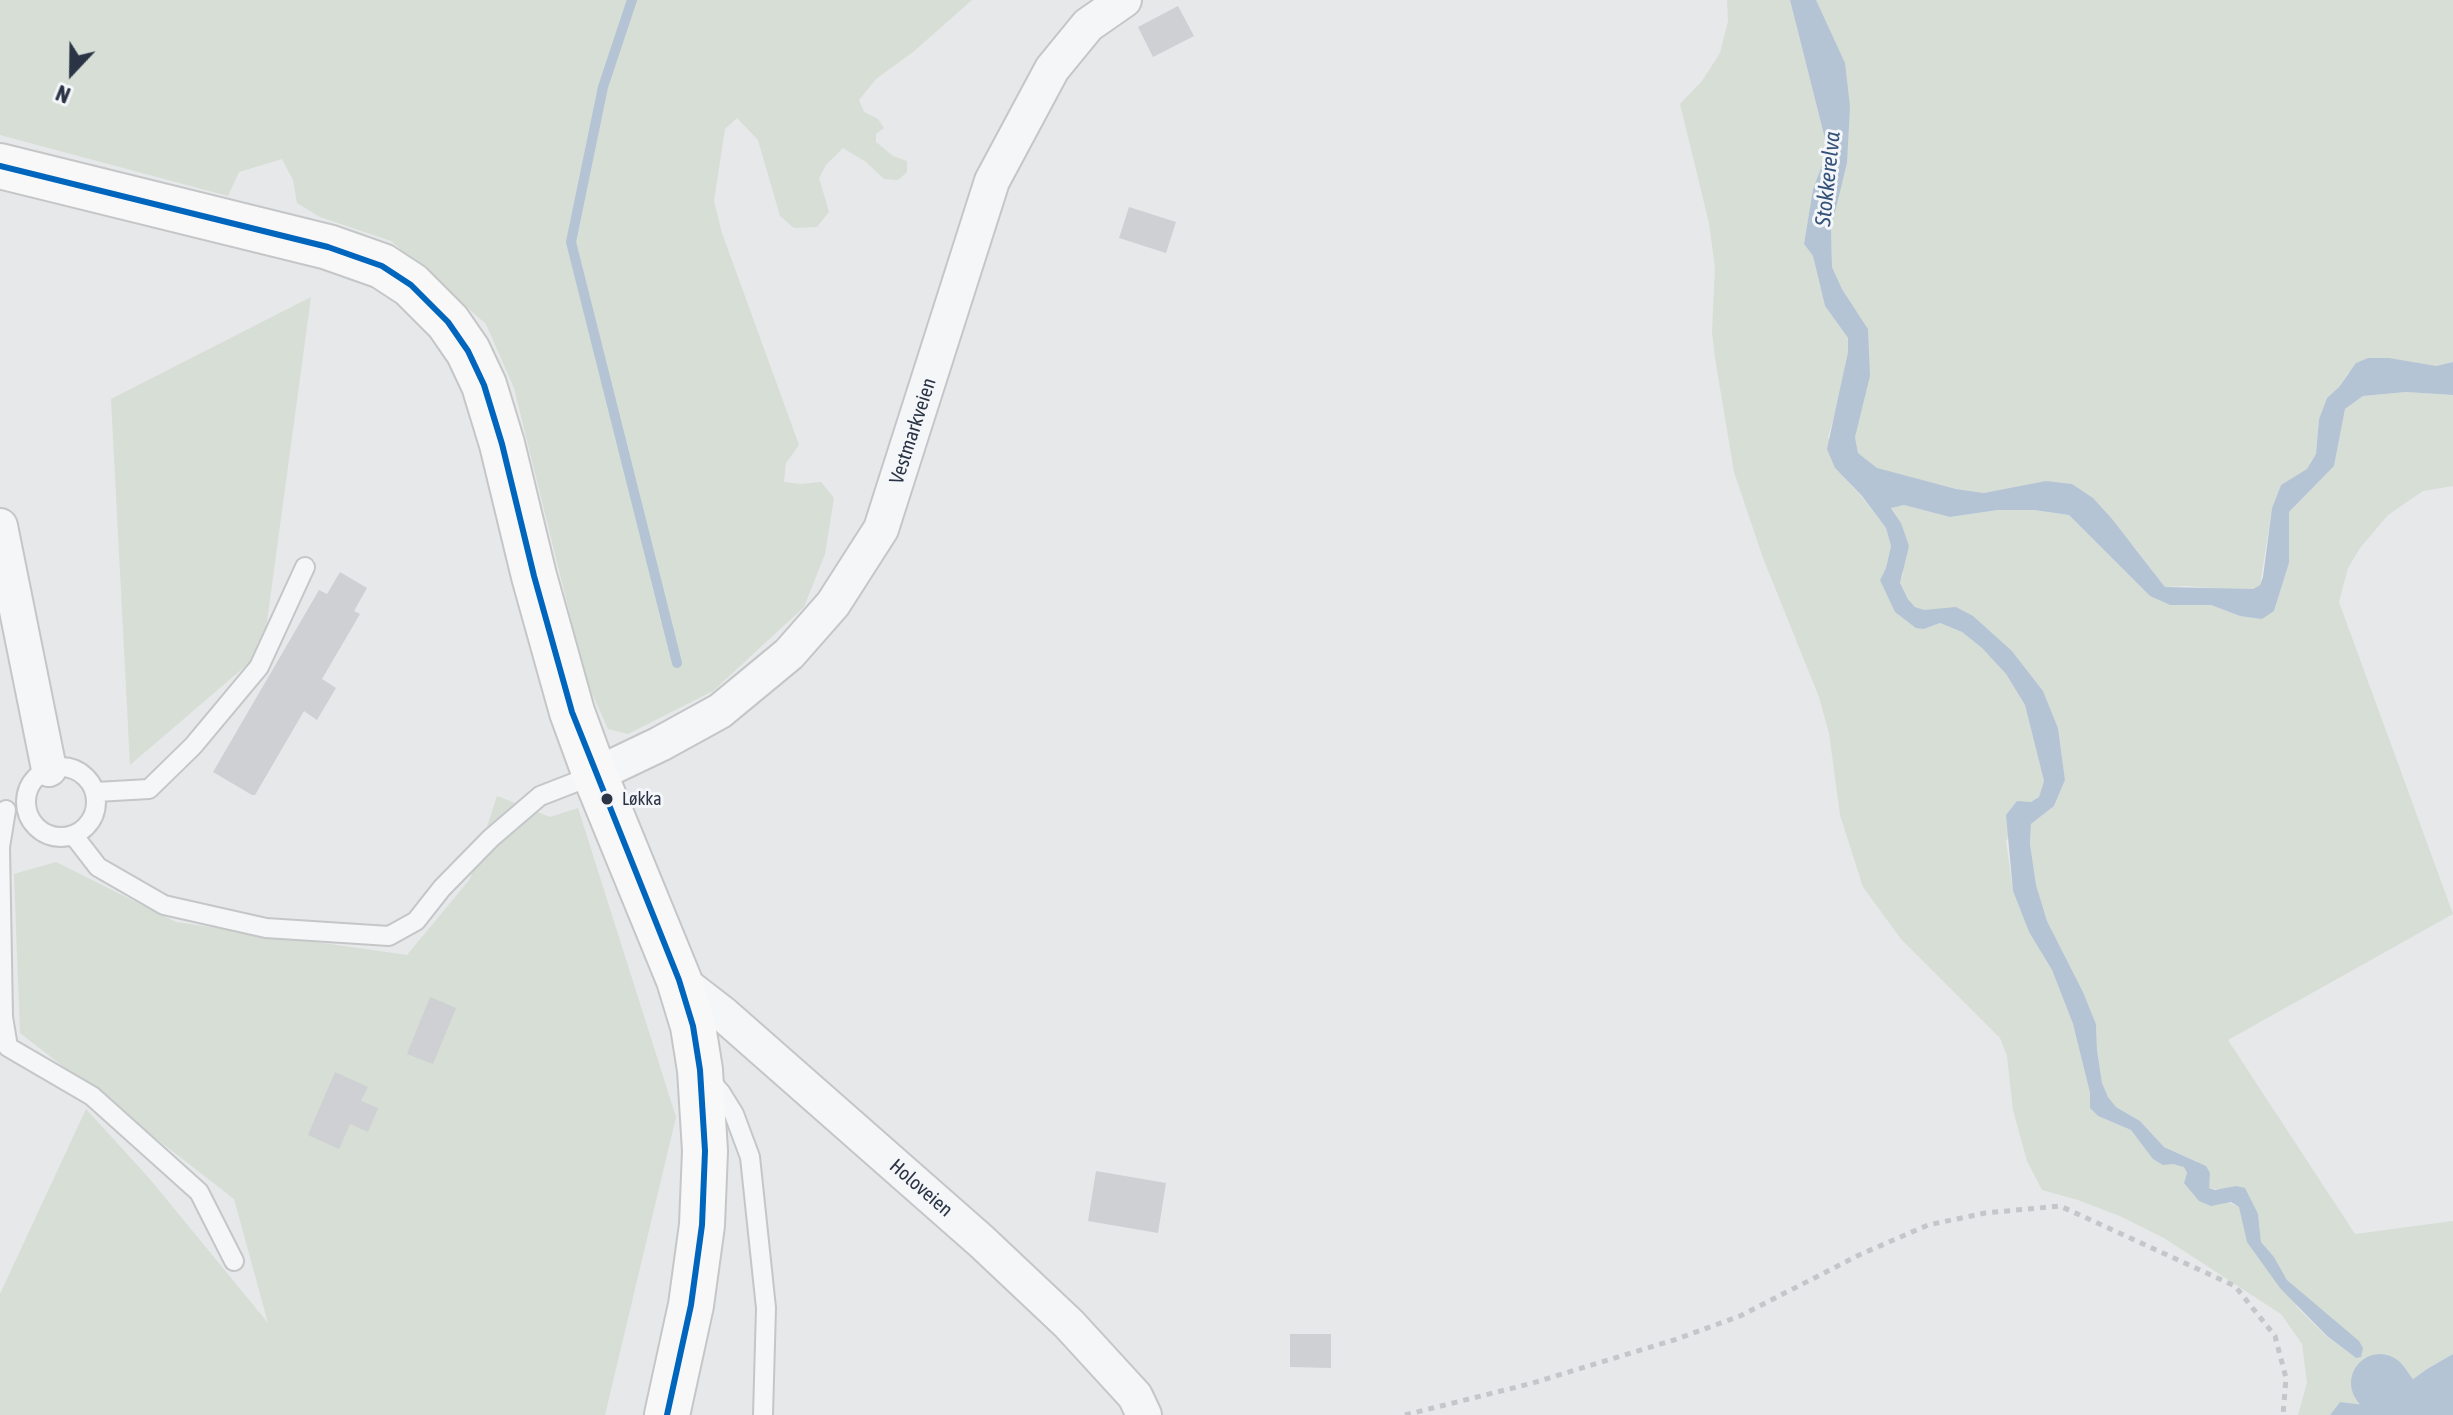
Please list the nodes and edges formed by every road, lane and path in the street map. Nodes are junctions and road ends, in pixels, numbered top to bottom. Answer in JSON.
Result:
{"nodes":[{"id":1,"x":1124,"y":0,"type":"edge"},
{"id":2,"x":0,"y":166,"type":"edge"},
{"id":3,"x":0,"y":526,"type":"edge"},
{"id":4,"x":305,"y":567,"type":"dead end"},
{"id":5,"x":49,"y":769,"type":"junction"},
{"id":6,"x":595,"y":775,"type":"junction"},
{"id":7,"x":96,"y":792,"type":"junction"},
{"id":8,"x":26,"y":809,"type":"junction"},
{"id":9,"x":3,"y":810,"type":"edge"},
{"id":10,"x":74,"y":836,"type":"junction"},
{"id":11,"x":679,"y":980,"type":"junction"},
{"id":12,"x":700,"y":1070,"type":"junction"},
{"id":13,"x":234,"y":1261,"type":"dead end"},
{"id":14,"x":667,"y":1415,"type":"edge"},
{"id":15,"x":763,"y":1415,"type":"edge"},
{"id":16,"x":1144,"y":1415,"type":"edge"},
{"id":17,"x":1405,"y":1415,"type":"edge"},
{"id":18,"x":2283,"y":1415,"type":"edge"}],
"edges":[{"from":1,"to":6,"type":"street","name":"Vestmarkveien"},
{"from":2,"to":6,"type":"street"},
{"from":3,"to":5,"type":"street"},
{"from":4,"to":7,"type":"lane"},
{"from":5,"to":7,"type":"lane"},
{"from":5,"to":8,"type":"lane"},
{"from":6,"to":10,"type":"lane"},
{"from":6,"to":11,"type":"street"},
{"from":7,"to":10,"type":"lane"},
{"from":8,"to":9,"type":"lane"},
{"from":8,"to":10,"type":"lane"},
{"from":9,"to":13,"type":"lane"},
{"from":11,"to":12,"type":"street"},
{"from":11,"to":16,"type":"street","name":"Holoveien"},
{"from":12,"to":14,"type":"street"},
{"from":12,"to":15,"type":"lane"},
{"from":17,"to":18,"type":"path"}]}
